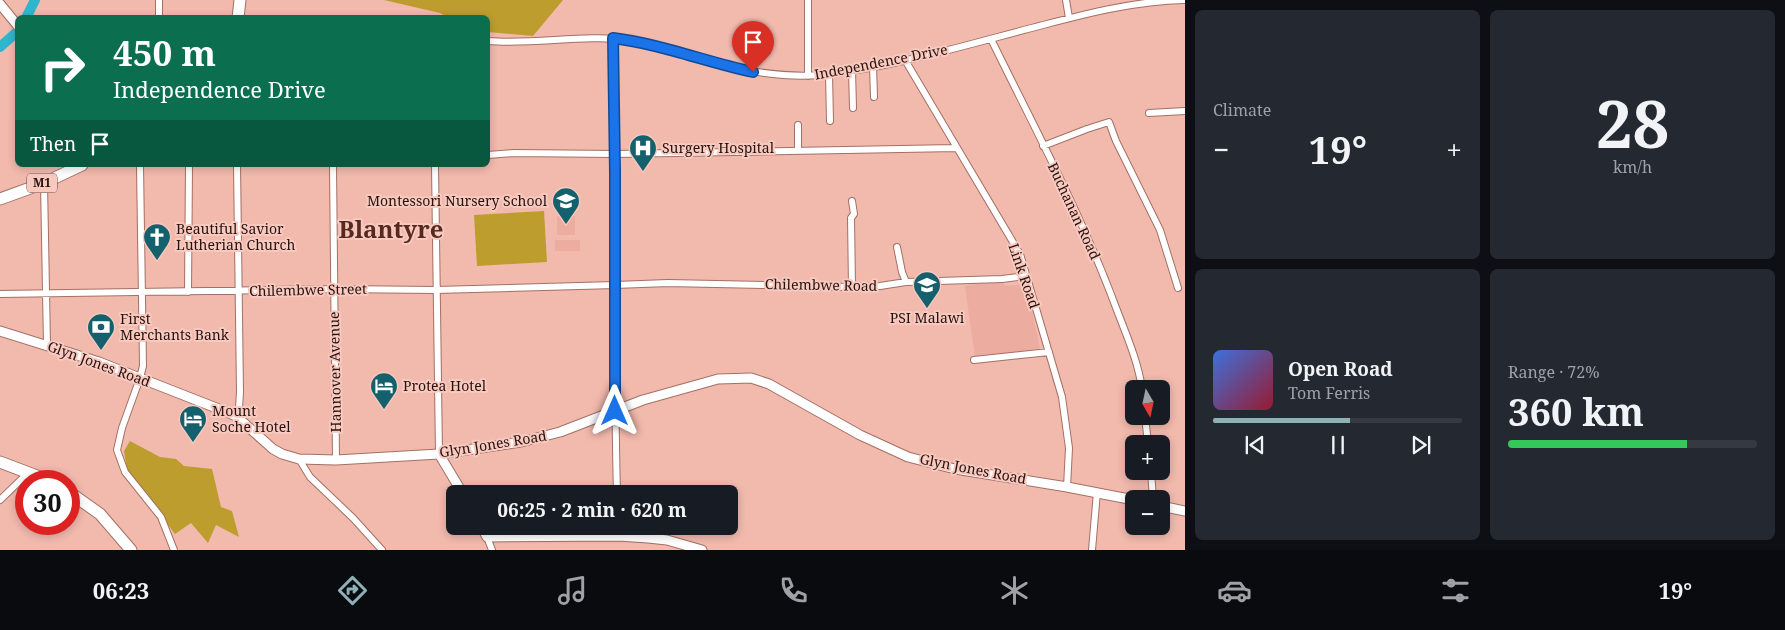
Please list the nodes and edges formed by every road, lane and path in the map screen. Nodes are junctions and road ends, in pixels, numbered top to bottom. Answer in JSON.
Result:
{"nodes":[{"id":1,"x":159,"y":0,"type":"edge"},
{"id":2,"x":240,"y":0,"type":"edge"},
{"id":3,"x":808,"y":0,"type":"edge"},
{"id":4,"x":1066,"y":0,"type":"edge"},
{"id":5,"x":1174,"y":0,"type":"edge"},
{"id":6,"x":1184,"y":0,"type":"edge"},
{"id":7,"x":0,"y":4,"type":"edge"},
{"id":8,"x":159,"y":15,"type":"edge"},
{"id":9,"x":238,"y":15,"type":"edge"},
{"id":10,"x":1069,"y":18,"type":"junction"},
{"id":11,"x":15,"y":23,"type":"edge"},
{"id":12,"x":613,"y":38,"type":"junction"},
{"id":13,"x":991,"y":39,"type":"junction"},
{"id":14,"x":490,"y":41,"type":"edge"},
{"id":15,"x":905,"y":60,"type":"junction"},
{"id":16,"x":872,"y":66,"type":"junction"},
{"id":17,"x":852,"y":70,"type":"junction"},
{"id":18,"x":829,"y":74,"type":"junction"},
{"id":19,"x":808,"y":76,"type":"junction"},
{"id":20,"x":874,"y":97,"type":"dead end"},
{"id":21,"x":853,"y":108,"type":"dead end"},
{"id":22,"x":1185,"y":111,"type":"edge"},
{"id":23,"x":1149,"y":114,"type":"dead end"},
{"id":24,"x":830,"y":121,"type":"dead end"},
{"id":25,"x":798,"y":125,"type":"dead end"},
{"id":26,"x":1043,"y":146,"type":"junction"},
{"id":27,"x":956,"y":148,"type":"junction"},
{"id":28,"x":798,"y":150,"type":"junction"},
{"id":29,"x":615,"y":154,"type":"junction"},
{"id":30,"x":490,"y":155,"type":"edge"},
{"id":31,"x":78,"y":167,"type":"edge"},
{"id":32,"x":140,"y":167,"type":"edge"},
{"id":33,"x":190,"y":167,"type":"edge"},
{"id":34,"x":237,"y":167,"type":"edge"},
{"id":35,"x":333,"y":167,"type":"edge"},
{"id":36,"x":435,"y":167,"type":"edge"},
{"id":37,"x":44,"y":182,"type":"junction"},
{"id":38,"x":0,"y":199,"type":"edge"},
{"id":39,"x":852,"y":201,"type":"dead end"},
{"id":40,"x":897,"y":247,"type":"dead end"},
{"id":41,"x":1026,"y":276,"type":"junction"},
{"id":42,"x":906,"y":282,"type":"junction"},
{"id":43,"x":615,"y":286,"type":"junction"},
{"id":44,"x":852,"y":287,"type":"junction"},
{"id":45,"x":1178,"y":288,"type":"dead end"},
{"id":46,"x":334,"y":289,"type":"junction"},
{"id":47,"x":436,"y":290,"type":"junction"},
{"id":48,"x":238,"y":291,"type":"junction"},
{"id":49,"x":188,"y":292,"type":"junction"},
{"id":50,"x":142,"y":293,"type":"junction"},
{"id":51,"x":0,"y":294,"type":"edge"},
{"id":52,"x":47,"y":294,"type":"junction"},
{"id":53,"x":0,"y":330,"type":"edge"},
{"id":54,"x":46,"y":345,"type":"junction"},
{"id":55,"x":1049,"y":352,"type":"junction"},
{"id":56,"x":974,"y":360,"type":"dead end"},
{"id":57,"x":140,"y":378,"type":"junction"},
{"id":58,"x":1140,"y":380,"type":"edge"},
{"id":59,"x":615,"y":411,"type":"junction"},
{"id":60,"x":236,"y":416,"type":"junction"},
{"id":61,"x":439,"y":454,"type":"junction"},
{"id":62,"x":299,"y":460,"type":"junction"},
{"id":63,"x":336,"y":460,"type":"junction"},
{"id":64,"x":0,"y":462,"type":"edge"},
{"id":65,"x":24,"y":470,"type":"edge"},
{"id":66,"x":458,"y":485,"type":"edge"},
{"id":67,"x":617,"y":485,"type":"edge"},
{"id":68,"x":15,"y":486,"type":"edge"},
{"id":69,"x":1067,"y":487,"type":"junction"},
{"id":70,"x":1097,"y":492,"type":"junction"},
{"id":71,"x":1125,"y":498,"type":"edge"},
{"id":72,"x":0,"y":500,"type":"edge"},
{"id":73,"x":80,"y":500,"type":"edge"},
{"id":74,"x":1170,"y":508,"type":"edge"},
{"id":75,"x":1185,"y":511,"type":"edge"},
{"id":76,"x":531,"y":535,"type":"edge"},
{"id":77,"x":640,"y":535,"type":"edge"},
{"id":78,"x":487,"y":537,"type":"joint"},
{"id":79,"x":131,"y":550,"type":"edge"},
{"id":80,"x":174,"y":550,"type":"edge"},
{"id":81,"x":382,"y":550,"type":"edge"},
{"id":82,"x":492,"y":550,"type":"edge"},
{"id":83,"x":702,"y":550,"type":"edge"},
{"id":84,"x":1092,"y":550,"type":"edge"}],
"edges":[{"from":1,"to":8,"type":"street"},
{"from":2,"to":9,"type":"highway"},
{"from":3,"to":19,"type":"street"},
{"from":4,"to":10,"type":"street"},
{"from":5,"to":6,"type":"street","name":"Independence Drive"},
{"from":5,"to":10,"type":"street","name":"Independence Drive"},
{"from":7,"to":11,"type":"street"},
{"from":10,"to":13,"type":"street","name":"Independence Drive"},
{"from":12,"to":14,"type":"street","name":"Independence Drive"},
{"from":12,"to":19,"type":"street","name":"Independence Drive"},
{"from":12,"to":29,"type":"street"},
{"from":13,"to":15,"type":"street","name":"Independence Drive"},
{"from":13,"to":26,"type":"street","name":"Buchanan Road"},
{"from":15,"to":16,"type":"street","name":"Independence Drive"},
{"from":15,"to":27,"type":"street","name":"Link Road"},
{"from":16,"to":17,"type":"street","name":"Independence Drive"},
{"from":16,"to":20,"type":"street"},
{"from":17,"to":18,"type":"street","name":"Independence Drive"},
{"from":17,"to":21,"type":"street"},
{"from":18,"to":19,"type":"street","name":"Independence Drive"},
{"from":18,"to":24,"type":"street"},
{"from":22,"to":23,"type":"street"},
{"from":25,"to":28,"type":"street"},
{"from":26,"to":45,"type":"street"},
{"from":26,"to":58,"type":"street","name":"Buchanan Road"},
{"from":27,"to":28,"type":"street"},
{"from":27,"to":41,"type":"street","name":"Link Road"},
{"from":28,"to":29,"type":"street"},
{"from":29,"to":30,"type":"street"},
{"from":29,"to":43,"type":"street"},
{"from":31,"to":37,"type":"highway","number":"M1"},
{"from":32,"to":50,"type":"street"},
{"from":33,"to":49,"type":"street"},
{"from":34,"to":48,"type":"street"},
{"from":35,"to":46,"type":"street","name":"Hannover Avenue"},
{"from":36,"to":47,"type":"street"},
{"from":37,"to":38,"type":"highway","number":"M1"},
{"from":37,"to":52,"type":"street"},
{"from":39,"to":44,"type":"street"},
{"from":40,"to":42,"type":"street"},
{"from":41,"to":42,"type":"street","name":"Chilembwe Road"},
{"from":41,"to":55,"type":"street","name":"Link Road"},
{"from":42,"to":44,"type":"street","name":"Chilembwe Road"},
{"from":43,"to":44,"type":"street","name":"Chilembwe Road"},
{"from":43,"to":47,"type":"street","name":"Chilembwe Street"},
{"from":43,"to":59,"type":"street"},
{"from":46,"to":47,"type":"street","name":"Chilembwe Street"},
{"from":46,"to":48,"type":"street","name":"Chilembwe Street"},
{"from":46,"to":63,"type":"street","name":"Hannover Avenue"},
{"from":47,"to":61,"type":"street"},
{"from":48,"to":49,"type":"street","name":"Chilembwe Street"},
{"from":48,"to":60,"type":"street"},
{"from":49,"to":50,"type":"street","name":"Chilembwe Street"},
{"from":50,"to":52,"type":"street","name":"Chilembwe Street"},
{"from":50,"to":57,"type":"street"},
{"from":51,"to":52,"type":"street","name":"Chilembwe Street"},
{"from":52,"to":54,"type":"street"},
{"from":53,"to":54,"type":"street","name":"Glyn Jones Road"},
{"from":54,"to":57,"type":"street","name":"Glyn Jones Road"},
{"from":55,"to":56,"type":"street"},
{"from":55,"to":69,"type":"street","name":"Link Road"},
{"from":57,"to":60,"type":"street","name":"Glyn Jones Road"},
{"from":57,"to":80,"type":"street"},
{"from":59,"to":61,"type":"street","name":"Glyn Jones Road"},
{"from":59,"to":67,"type":"street"},
{"from":59,"to":69,"type":"street","name":"Glyn Jones Road"},
{"from":60,"to":62,"type":"street","name":"Glyn Jones Road"},
{"from":61,"to":63,"type":"street","name":"Glyn Jones Road"},
{"from":61,"to":66,"type":"street"},
{"from":62,"to":63,"type":"street","name":"Glyn Jones Road"},
{"from":62,"to":81,"type":"street"},
{"from":64,"to":65,"type":"highway"},
{"from":68,"to":72,"type":"street"},
{"from":69,"to":70,"type":"street","name":"Glyn Jones Road"},
{"from":70,"to":71,"type":"street","name":"Glyn Jones Road"},
{"from":70,"to":84,"type":"street"},
{"from":73,"to":79,"type":"highway"},
{"from":74,"to":75,"type":"street"},
{"from":76,"to":78,"type":"street"},
{"from":77,"to":83,"type":"street"},
{"from":78,"to":82,"type":"street"}]}
